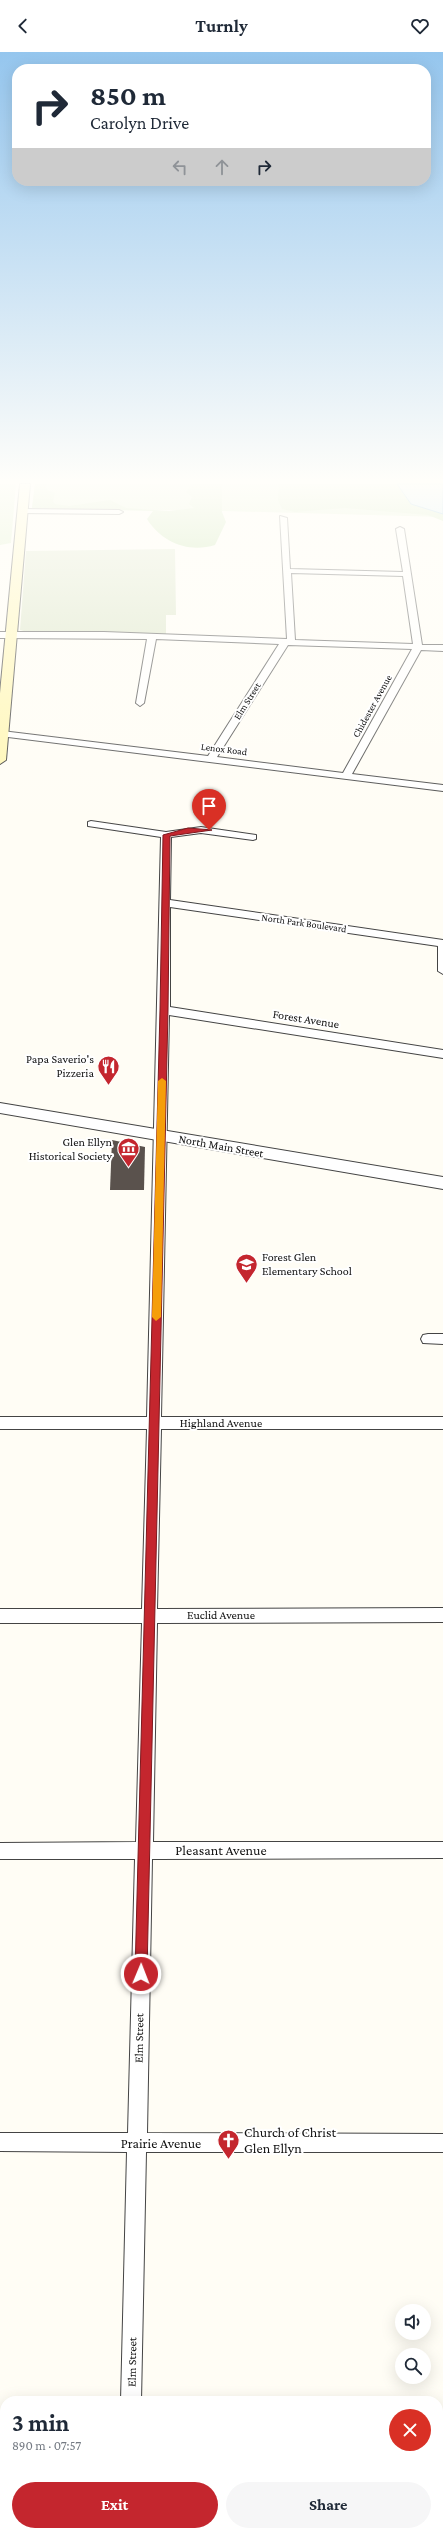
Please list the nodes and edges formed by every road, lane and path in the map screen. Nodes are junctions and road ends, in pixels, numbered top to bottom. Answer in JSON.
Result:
{"nodes":[{"id":1,"x":10,"y":600,"type":"edge"},
{"id":2,"x":286,"y":600,"type":"edge"},
{"id":3,"x":410,"y":600,"type":"edge"},
{"id":4,"x":5,"y":635,"type":"edge"},
{"id":5,"x":152,"y":637,"type":"junction"},
{"id":6,"x":287,"y":643,"type":"junction"},
{"id":7,"x":418,"y":647,"type":"junction"},
{"id":8,"x":443,"y":648,"type":"edge"},
{"id":9,"x":140,"y":703,"type":"dead end"},
{"id":10,"x":2,"y":734,"type":"junction"},
{"id":11,"x":0,"y":759,"type":"edge"},
{"id":12,"x":211,"y":759,"type":"junction"},
{"id":13,"x":346,"y":776,"type":"junction"},
{"id":14,"x":443,"y":788,"type":"edge"},
{"id":15,"x":91,"y":824,"type":"dead end"},
{"id":16,"x":166,"y":835,"type":"junction"},
{"id":17,"x":253,"y":837,"type":"dead end"},
{"id":18,"x":166,"y":903,"type":"junction"},
{"id":19,"x":443,"y":944,"type":"edge"},
{"id":20,"x":443,"y":971,"type":"edge"},
{"id":21,"x":164,"y":1010,"type":"junction"},
{"id":22,"x":443,"y":1054,"type":"edge"},
{"id":23,"x":0,"y":1108,"type":"edge"},
{"id":24,"x":160,"y":1135,"type":"junction"},
{"id":25,"x":443,"y":1183,"type":"edge"},
{"id":26,"x":443,"y":1338,"type":"edge"},
{"id":27,"x":428,"y":1339,"type":"dead end"},
{"id":28,"x":0,"y":1423,"type":"edge"},
{"id":29,"x":443,"y":1423,"type":"edge"},
{"id":30,"x":154,"y":1424,"type":"junction"},
{"id":31,"x":443,"y":1615,"type":"edge"},
{"id":32,"x":0,"y":1616,"type":"edge"},
{"id":33,"x":150,"y":1616,"type":"junction"},
{"id":34,"x":443,"y":1850,"type":"edge"},
{"id":35,"x":0,"y":1851,"type":"edge"},
{"id":36,"x":144,"y":1852,"type":"junction"},
{"id":37,"x":0,"y":2142,"type":"edge"},
{"id":38,"x":137,"y":2143,"type":"junction"},
{"id":39,"x":443,"y":2143,"type":"edge"},
{"id":40,"x":131,"y":2396,"type":"edge"}],
"edges":[{"from":1,"to":4,"type":"main road"},
{"from":2,"to":6,"type":"street"},
{"from":3,"to":7,"type":"street"},
{"from":4,"to":5,"type":"street"},
{"from":4,"to":10,"type":"main road"},
{"from":5,"to":6,"type":"street"},
{"from":5,"to":9,"type":"street"},
{"from":6,"to":7,"type":"street"},
{"from":6,"to":12,"type":"street","name":"Elm Street"},
{"from":7,"to":8,"type":"street"},
{"from":7,"to":13,"type":"street","name":"Chidester Avenue"},
{"from":10,"to":11,"type":"main road"},
{"from":10,"to":12,"type":"street","name":"Lenox Road"},
{"from":12,"to":13,"type":"street","name":"Lenox Road"},
{"from":13,"to":14,"type":"street","name":"Lenox Road"},
{"from":15,"to":16,"type":"street"},
{"from":16,"to":17,"type":"street"},
{"from":16,"to":18,"type":"street","name":"Elm Street"},
{"from":18,"to":19,"type":"street","name":"North Park Boulevard"},
{"from":18,"to":21,"type":"street","name":"Elm Street"},
{"from":19,"to":20,"type":"street"},
{"from":21,"to":22,"type":"street","name":"Forest Avenue"},
{"from":21,"to":24,"type":"street","name":"Elm Street"},
{"from":23,"to":24,"type":"street","name":"North Main Street"},
{"from":24,"to":25,"type":"street","name":"North Main Street"},
{"from":24,"to":30,"type":"street","name":"Elm Street"},
{"from":26,"to":27,"type":"street"},
{"from":28,"to":30,"type":"street","name":"Highland Avenue"},
{"from":29,"to":30,"type":"street","name":"Highland Avenue"},
{"from":30,"to":33,"type":"street","name":"Elm Street"},
{"from":31,"to":33,"type":"street","name":"Euclid Avenue"},
{"from":32,"to":33,"type":"street","name":"Euclid Avenue"},
{"from":33,"to":36,"type":"street","name":"Elm Street"},
{"from":34,"to":36,"type":"street","name":"Pleasant Avenue"},
{"from":35,"to":36,"type":"street","name":"Pleasant Avenue"},
{"from":36,"to":38,"type":"street","name":"Elm Street"},
{"from":37,"to":38,"type":"street","name":"Prairie Avenue"},
{"from":38,"to":39,"type":"street","name":"Prairie Avenue"},
{"from":38,"to":40,"type":"street","name":"Elm Street"}]}
